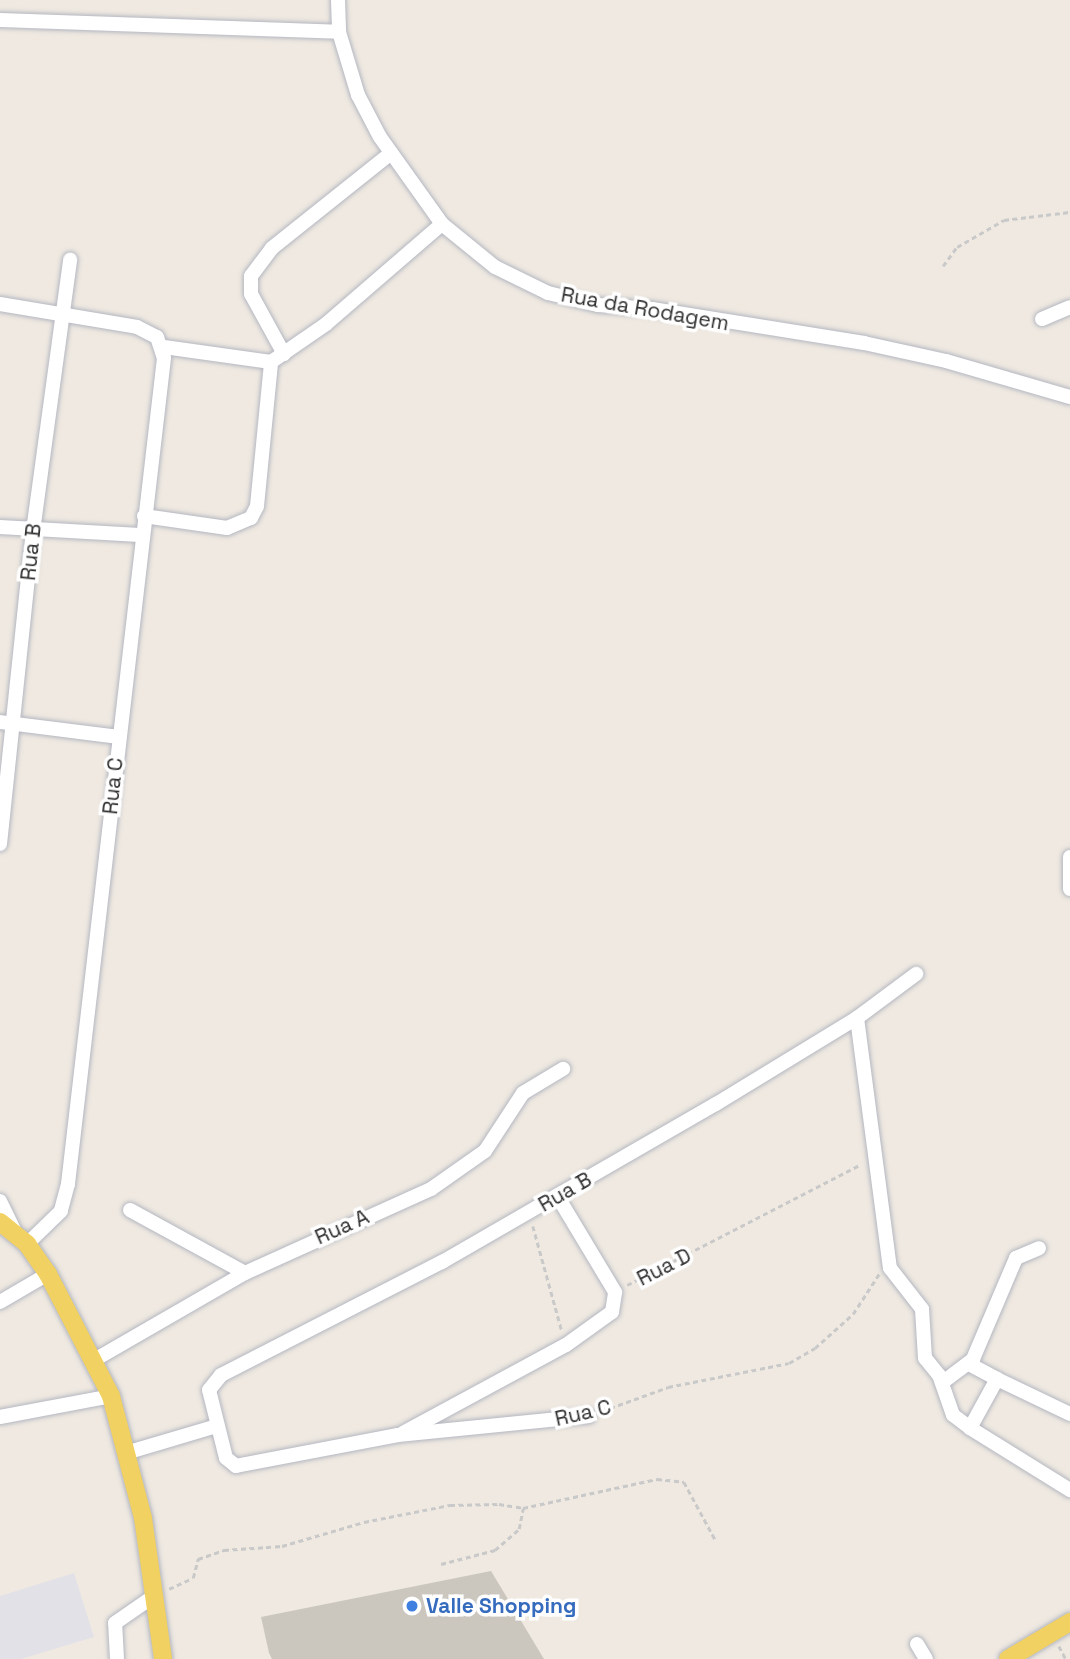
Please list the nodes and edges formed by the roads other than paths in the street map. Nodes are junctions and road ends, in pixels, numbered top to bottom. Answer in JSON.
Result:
{"nodes":[{"id":1,"x":338,"y":0,"type":"edge"},
{"id":2,"x":0,"y":20,"type":"edge"},
{"id":3,"x":340,"y":32,"type":"junction"},
{"id":4,"x":391,"y":153,"type":"junction"},
{"id":5,"x":442,"y":224,"type":"junction"},
{"id":6,"x":70,"y":260,"type":"dead end"},
{"id":7,"x":0,"y":304,"type":"edge"},
{"id":8,"x":1070,"y":307,"type":"edge"},
{"id":9,"x":63,"y":314,"type":"junction"},
{"id":10,"x":1042,"y":319,"type":"dead end"},
{"id":11,"x":164,"y":347,"type":"junction"},
{"id":12,"x":284,"y":354,"type":"junction"},
{"id":13,"x":271,"y":362,"type":"junction"},
{"id":14,"x":1070,"y":397,"type":"edge"},
{"id":15,"x":144,"y":516,"type":"junction"},
{"id":16,"x":0,"y":527,"type":"edge"},
{"id":17,"x":33,"y":531,"type":"junction"},
{"id":18,"x":140,"y":536,"type":"junction"},
{"id":19,"x":7,"y":723,"type":"edge"},
{"id":20,"x":118,"y":737,"type":"junction"},
{"id":21,"x":0,"y":844,"type":"edge"},
{"id":22,"x":1070,"y":857,"type":"edge"},
{"id":23,"x":1070,"y":889,"type":"edge"},
{"id":24,"x":916,"y":974,"type":"dead end"},
{"id":25,"x":857,"y":1018,"type":"junction"},
{"id":26,"x":563,"y":1069,"type":"dead end"},
{"id":27,"x":558,"y":1197,"type":"junction"},
{"id":28,"x":0,"y":1201,"type":"edge"},
{"id":29,"x":130,"y":1210,"type":"dead end"},
{"id":30,"x":0,"y":1222,"type":"edge"},
{"id":31,"x":21,"y":1239,"type":"junction"},
{"id":32,"x":1039,"y":1248,"type":"dead end"},
{"id":33,"x":245,"y":1273,"type":"junction"},
{"id":34,"x":48,"y":1274,"type":"junction"},
{"id":35,"x":0,"y":1302,"type":"edge"},
{"id":36,"x":96,"y":1359,"type":"junction"},
{"id":37,"x":969,"y":1364,"type":"junction"},
{"id":38,"x":997,"y":1378,"type":"junction"},
{"id":39,"x":943,"y":1382,"type":"junction"},
{"id":40,"x":111,"y":1395,"type":"junction"},
{"id":41,"x":1070,"y":1414,"type":"edge"},
{"id":42,"x":589,"y":1416,"type":"road end"},
{"id":43,"x":0,"y":1417,"type":"edge"},
{"id":44,"x":217,"y":1426,"type":"junction"},
{"id":45,"x":970,"y":1428,"type":"junction"},
{"id":46,"x":398,"y":1435,"type":"junction"},
{"id":47,"x":129,"y":1452,"type":"junction"},
{"id":48,"x":1070,"y":1490,"type":"edge"},
{"id":49,"x":153,"y":1596,"type":"junction"},
{"id":50,"x":1070,"y":1622,"type":"edge"},
{"id":51,"x":917,"y":1644,"type":"dead end"},
{"id":52,"x":117,"y":1659,"type":"edge"},
{"id":53,"x":163,"y":1659,"type":"edge"},
{"id":54,"x":926,"y":1659,"type":"edge"},
{"id":55,"x":1008,"y":1659,"type":"edge"}],
"edges":[{"from":1,"to":3,"type":"street","name":"Rua da Rodagem"},
{"from":2,"to":3,"type":"street"},
{"from":3,"to":4,"type":"street","name":"Rua da Rodagem"},
{"from":4,"to":5,"type":"street","name":"Rua da Rodagem"},
{"from":4,"to":12,"type":"street"},
{"from":5,"to":12,"type":"street"},
{"from":5,"to":14,"type":"street","name":"Rua da Rodagem"},
{"from":6,"to":9,"type":"street","name":"Rua B"},
{"from":7,"to":9,"type":"street"},
{"from":8,"to":10,"type":"street"},
{"from":9,"to":11,"type":"street"},
{"from":9,"to":17,"type":"street","name":"Rua B"},
{"from":11,"to":13,"type":"street"},
{"from":11,"to":15,"type":"street","name":"Rua C"},
{"from":12,"to":13,"type":"street"},
{"from":13,"to":15,"type":"street"},
{"from":15,"to":18,"type":"street","name":"Rua C"},
{"from":16,"to":17,"type":"street"},
{"from":17,"to":18,"type":"street"},
{"from":17,"to":19,"type":"street","name":"Rua B"},
{"from":18,"to":20,"type":"street","name":"Rua C"},
{"from":19,"to":20,"type":"street"},
{"from":19,"to":21,"type":"street","name":"Rua B"},
{"from":20,"to":31,"type":"street","name":"Rua C"},
{"from":22,"to":23,"type":"street"},
{"from":24,"to":25,"type":"street","name":"Rua B"},
{"from":25,"to":27,"type":"street","name":"Rua B"},
{"from":25,"to":39,"type":"street"},
{"from":26,"to":33,"type":"street","name":"Rua A"},
{"from":27,"to":44,"type":"street","name":"Rua B"},
{"from":27,"to":46,"type":"street","name":"Rua D"},
{"from":28,"to":31,"type":"street"},
{"from":29,"to":33,"type":"street"},
{"from":30,"to":31,"type":"main road"},
{"from":31,"to":34,"type":"main road"},
{"from":32,"to":37,"type":"street"},
{"from":33,"to":36,"type":"street","name":"Rua A"},
{"from":34,"to":35,"type":"street"},
{"from":34,"to":36,"type":"main road"},
{"from":36,"to":40,"type":"main road"},
{"from":37,"to":38,"type":"street"},
{"from":37,"to":39,"type":"street"},
{"from":38,"to":41,"type":"street"},
{"from":38,"to":45,"type":"street"},
{"from":39,"to":45,"type":"street"},
{"from":40,"to":43,"type":"street"},
{"from":40,"to":47,"type":"main road"},
{"from":42,"to":46,"type":"street","name":"Rua C"},
{"from":44,"to":46,"type":"street","name":"Rua C"},
{"from":44,"to":47,"type":"street"},
{"from":45,"to":48,"type":"street"},
{"from":47,"to":49,"type":"main road"},
{"from":49,"to":52,"type":"street"},
{"from":49,"to":53,"type":"main road"},
{"from":50,"to":55,"type":"main road"},
{"from":51,"to":54,"type":"street"}]}
